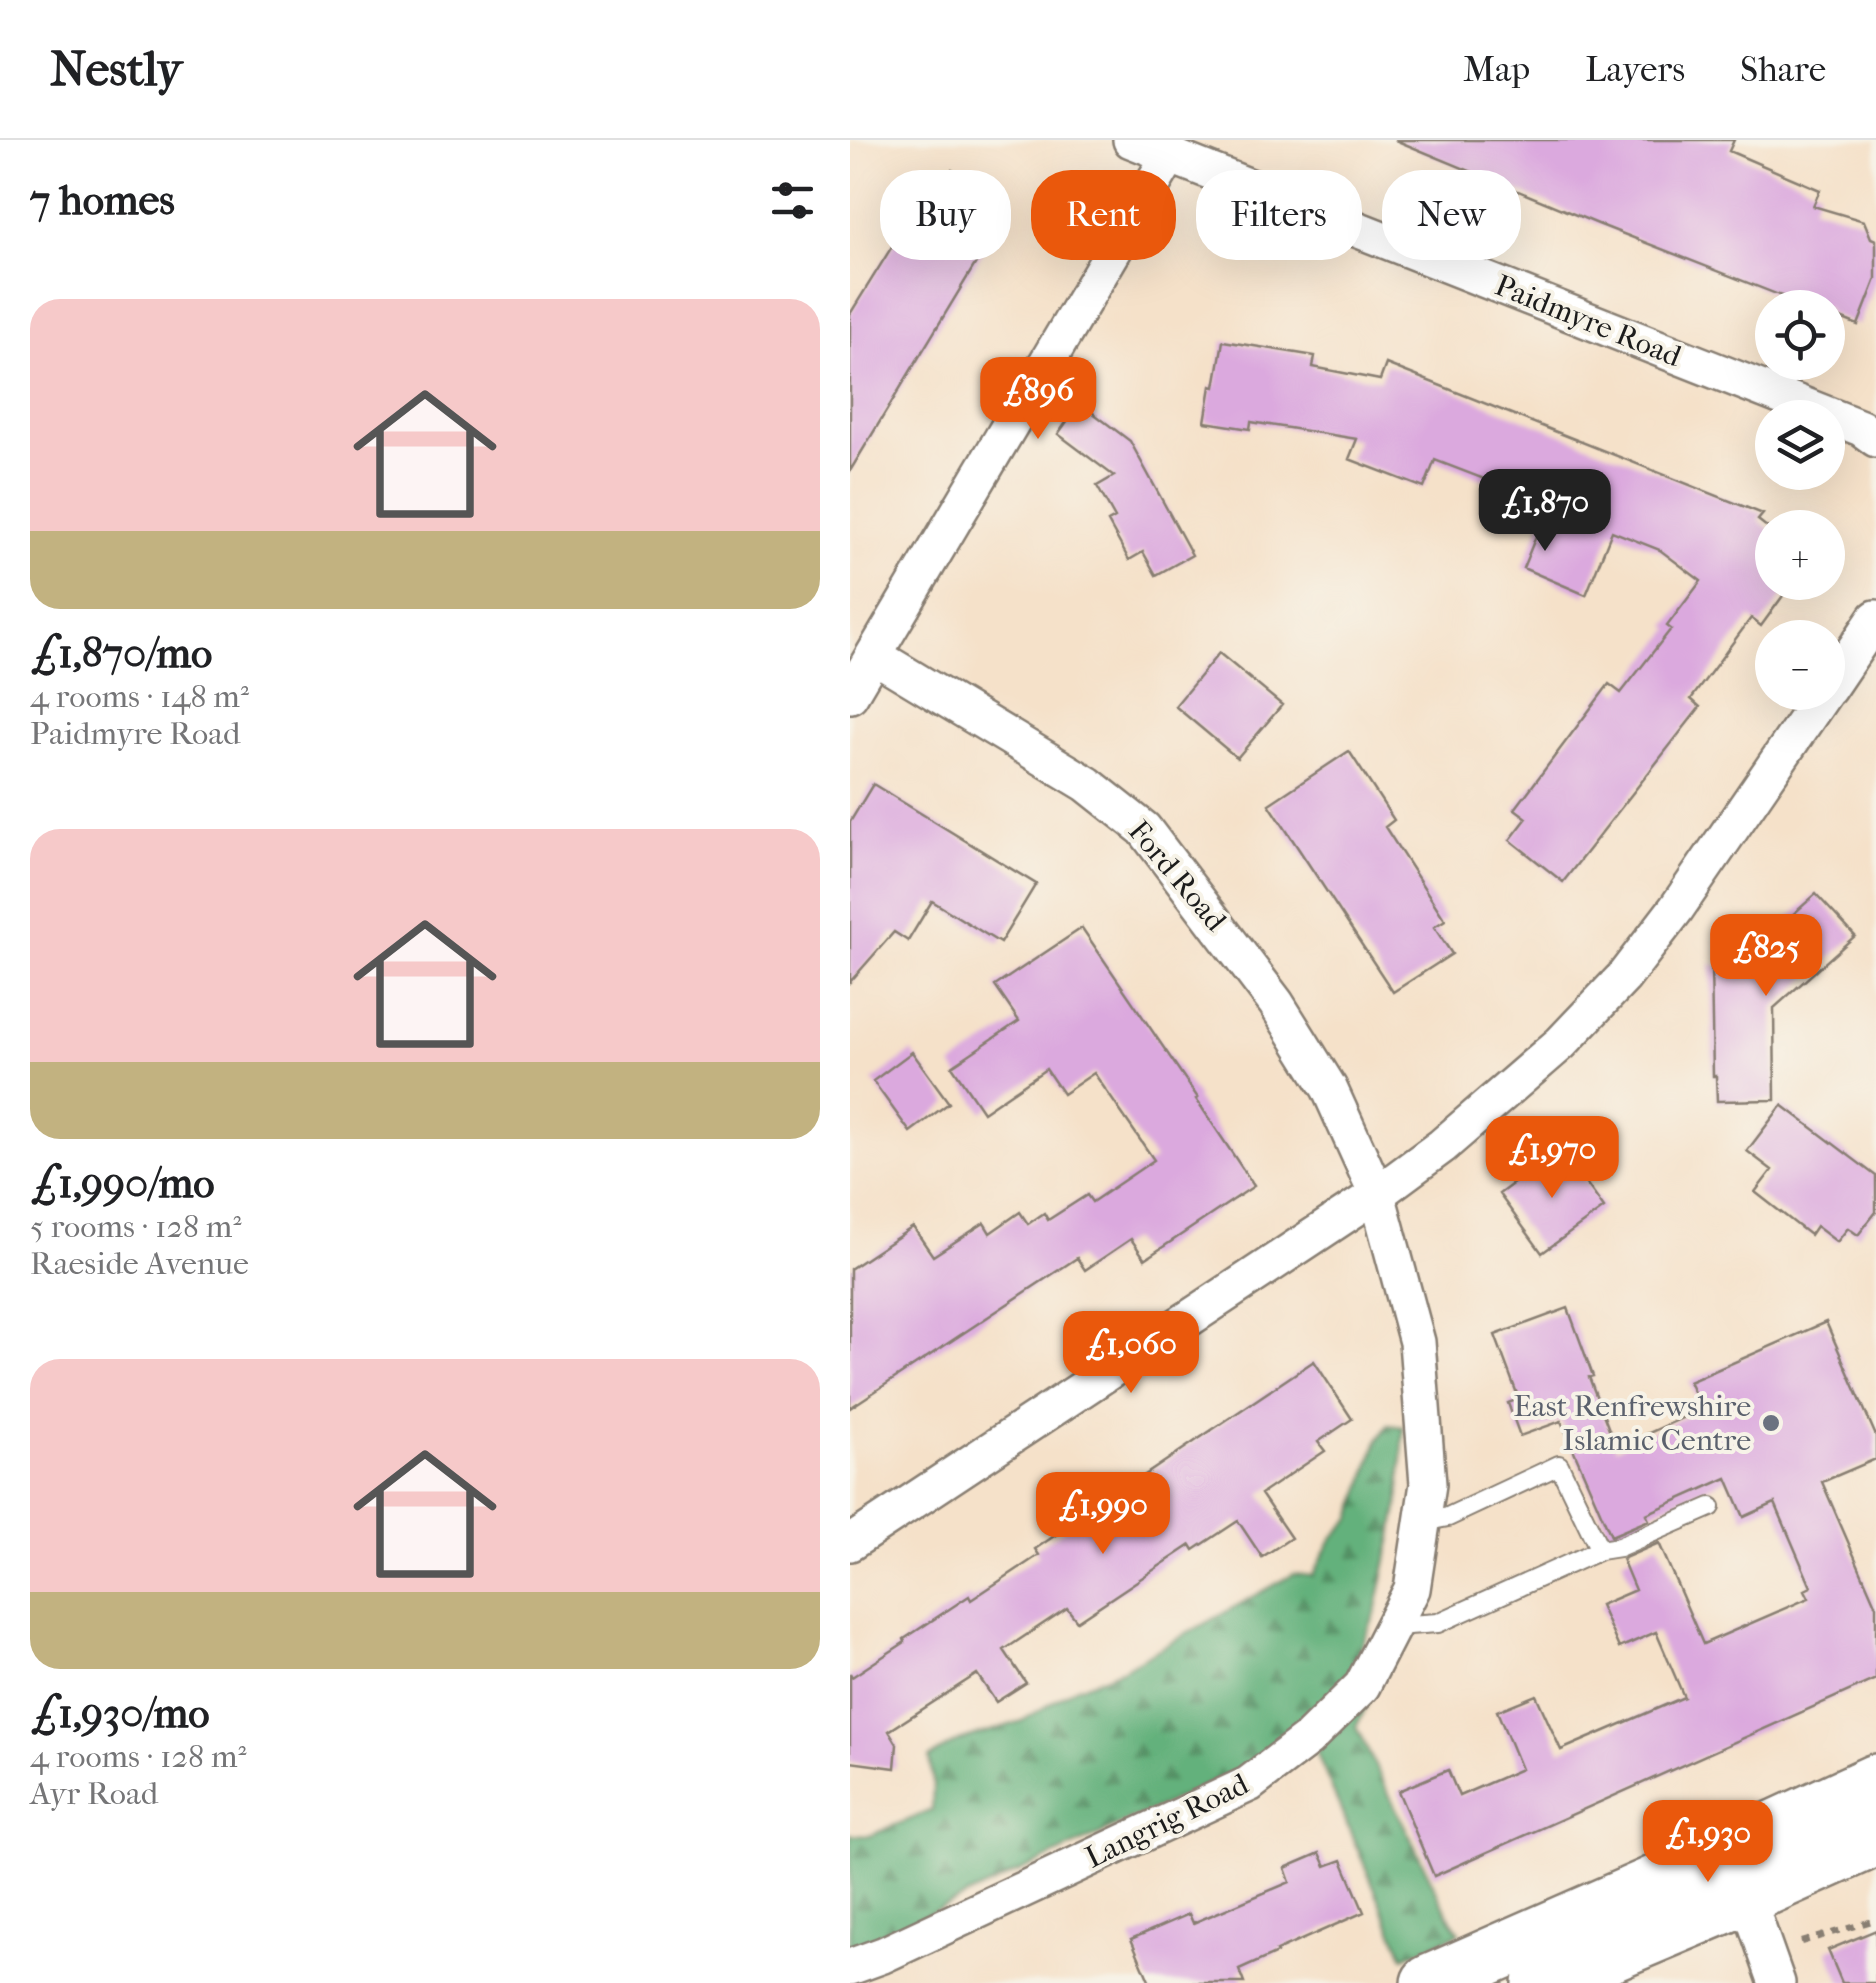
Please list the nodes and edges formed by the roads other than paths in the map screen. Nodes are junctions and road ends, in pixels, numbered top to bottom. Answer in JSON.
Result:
{"nodes":[{"id":1,"x":1131,"y":140,"type":"edge"},
{"id":2,"x":1170,"y":155,"type":"junction"},
{"id":3,"x":1876,"y":439,"type":"edge"},
{"id":4,"x":1876,"y":618,"type":"edge"},
{"id":5,"x":875,"y":656,"type":"junction"},
{"id":6,"x":1845,"y":663,"type":"edge"},
{"id":7,"x":850,"y":695,"type":"edge"},
{"id":8,"x":1813,"y":710,"type":"edge"},
{"id":9,"x":1376,"y":1194,"type":"junction"},
{"id":10,"x":1712,"y":1506,"type":"dead end"},
{"id":11,"x":1422,"y":1522,"type":"junction"},
{"id":12,"x":850,"y":1543,"type":"edge"},
{"id":13,"x":1600,"y":1550,"type":"junction"},
{"id":14,"x":1394,"y":1626,"type":"junction"},
{"id":15,"x":1876,"y":1782,"type":"edge"},
{"id":16,"x":1876,"y":1838,"type":"edge"},
{"id":17,"x":1738,"y":1873,"type":"junction"},
{"id":18,"x":850,"y":1967,"type":"edge"},
{"id":19,"x":1772,"y":1967,"type":"edge"},
{"id":20,"x":1430,"y":1983,"type":"edge"},
{"id":21,"x":1540,"y":1983,"type":"edge"}],
"edges":[{"from":1,"to":2,"type":"street","name":"Paidmyre Road"},
{"from":2,"to":3,"type":"street","name":"Paidmyre Road"},
{"from":2,"to":5,"type":"street"},
{"from":4,"to":6,"type":"street"},
{"from":5,"to":7,"type":"street"},
{"from":5,"to":9,"type":"street","name":"Ford Road"},
{"from":8,"to":9,"type":"street"},
{"from":9,"to":11,"type":"street","name":"Langrig Road"},
{"from":9,"to":12,"type":"street"},
{"from":10,"to":13,"type":"lane"},
{"from":11,"to":13,"type":"lane"},
{"from":11,"to":14,"type":"street","name":"Langrig Road"},
{"from":13,"to":14,"type":"lane"},
{"from":14,"to":18,"type":"street","name":"Langrig Road"},
{"from":15,"to":17,"type":"main road"},
{"from":16,"to":17,"type":"main road"},
{"from":17,"to":19,"type":"street"},
{"from":17,"to":20,"type":"main road"},
{"from":17,"to":21,"type":"main road"}]}
